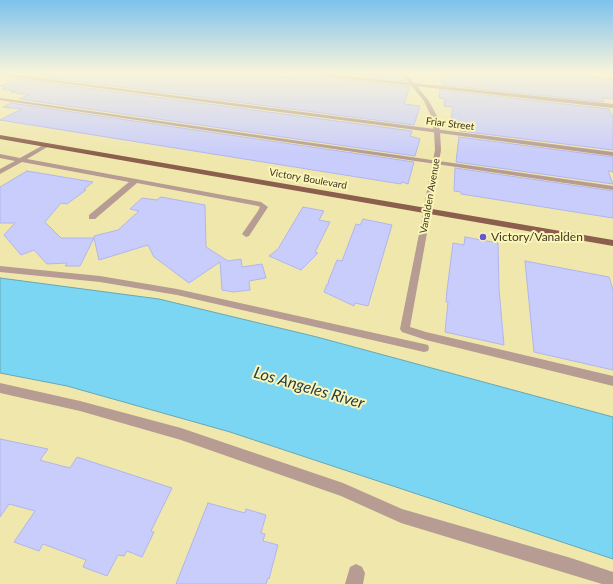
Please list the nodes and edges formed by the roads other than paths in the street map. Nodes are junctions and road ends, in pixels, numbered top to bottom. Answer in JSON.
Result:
{"nodes":[{"id":1,"x":2,"y":99,"type":"edge"},
{"id":2,"x":191,"y":99,"type":"edge"},
{"id":3,"x":425,"y":99,"type":"edge"},
{"id":4,"x":549,"y":99,"type":"edge"},
{"id":5,"x":613,"y":106,"type":"edge"},
{"id":6,"x":437,"y":131,"type":"junction"},
{"id":7,"x":0,"y":137,"type":"edge"},
{"id":8,"x":47,"y":145,"type":"junction"},
{"id":9,"x":613,"y":154,"type":"edge"},
{"id":10,"x":0,"y":156,"type":"edge"},
{"id":11,"x":22,"y":160,"type":"junction"},
{"id":12,"x":436,"y":162,"type":"junction"},
{"id":13,"x":0,"y":172,"type":"edge"},
{"id":14,"x":135,"y":181,"type":"junction"},
{"id":15,"x":613,"y":188,"type":"edge"},
{"id":16,"x":427,"y":211,"type":"junction"},
{"id":17,"x":92,"y":217,"type":"dead end"},
{"id":18,"x":246,"y":234,"type":"dead end"},
{"id":19,"x":613,"y":243,"type":"edge"},
{"id":20,"x":0,"y":268,"type":"edge"},
{"id":21,"x":424,"y":348,"type":"dead end"},
{"id":22,"x":613,"y":381,"type":"edge"},
{"id":23,"x":0,"y":388,"type":"edge"},
{"id":24,"x":613,"y":580,"type":"edge"}],
"edges":[{"from":1,"to":12,"type":"lane"},
{"from":2,"to":6,"type":"street","name":"Friar Street"},
{"from":3,"to":6,"type":"street","name":"Vanalden Avenue"},
{"from":4,"to":5,"type":"street"},
{"from":6,"to":9,"type":"street","name":"Friar Street"},
{"from":6,"to":12,"type":"street","name":"Vanalden Avenue"},
{"from":7,"to":8,"type":"main road","name":"Victory Boulevard"},
{"from":8,"to":11,"type":"street"},
{"from":8,"to":16,"type":"main road","name":"Victory Boulevard"},
{"from":10,"to":11,"type":"street"},
{"from":11,"to":13,"type":"street"},
{"from":11,"to":14,"type":"street"},
{"from":12,"to":15,"type":"lane"},
{"from":12,"to":16,"type":"street","name":"Vanalden Avenue"},
{"from":14,"to":17,"type":"street"},
{"from":14,"to":18,"type":"street"},
{"from":16,"to":19,"type":"main road","name":"Victory Boulevard"},
{"from":16,"to":22,"type":"lane","name":"Vanalden Avenue"},
{"from":20,"to":21,"type":"lane"},
{"from":23,"to":24,"type":"lane"}]}
